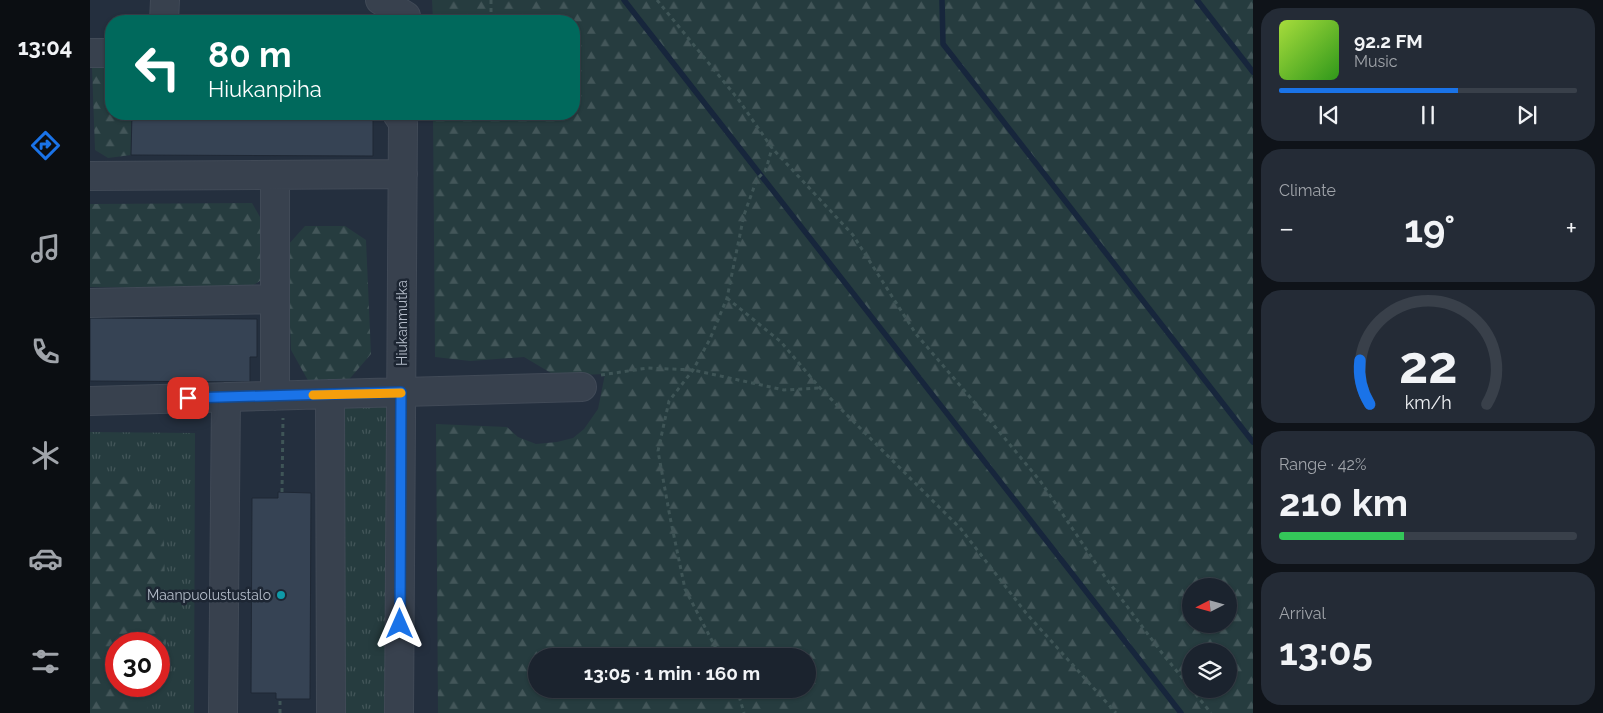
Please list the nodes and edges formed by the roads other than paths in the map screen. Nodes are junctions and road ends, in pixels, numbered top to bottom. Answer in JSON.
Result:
{"nodes":[{"id":1,"x":165,"y":0,"type":"edge"},
{"id":2,"x":380,"y":0,"type":"edge"},
{"id":3,"x":406,"y":12,"type":"edge"},
{"id":4,"x":164,"y":15,"type":"edge"},
{"id":5,"x":90,"y":53,"type":"edge"},
{"id":6,"x":105,"y":53,"type":"edge"},
{"id":7,"x":401,"y":120,"type":"edge"},
{"id":8,"x":403,"y":174,"type":"junction"},
{"id":9,"x":275,"y":175,"type":"junction"},
{"id":10,"x":90,"y":176,"type":"edge"},
{"id":11,"x":275,"y":299,"type":"junction"},
{"id":12,"x":90,"y":303,"type":"edge"},
{"id":13,"x":589,"y":382,"type":"road end"},
{"id":14,"x":401,"y":392,"type":"junction"},
{"id":15,"x":330,"y":394,"type":"junction"},
{"id":16,"x":279,"y":395,"type":"junction"},
{"id":17,"x":226,"y":397,"type":"junction"},
{"id":18,"x":90,"y":400,"type":"edge"},
{"id":19,"x":223,"y":713,"type":"edge"},
{"id":20,"x":331,"y":713,"type":"edge"},
{"id":21,"x":399,"y":713,"type":"edge"}],
"edges":[{"from":1,"to":4,"type":"street"},
{"from":2,"to":3,"type":"street"},
{"from":5,"to":6,"type":"street"},
{"from":7,"to":8,"type":"street","name":"Hiukanmutka"},
{"from":8,"to":9,"type":"street"},
{"from":8,"to":14,"type":"street","name":"Hiukanmutka"},
{"from":9,"to":10,"type":"street"},
{"from":9,"to":11,"type":"street"},
{"from":11,"to":12,"type":"street"},
{"from":11,"to":16,"type":"street"},
{"from":13,"to":14,"type":"street"},
{"from":14,"to":15,"type":"street"},
{"from":14,"to":21,"type":"street","name":"Hiukanmutka"},
{"from":15,"to":16,"type":"street"},
{"from":15,"to":20,"type":"street"},
{"from":16,"to":17,"type":"street"},
{"from":17,"to":18,"type":"street"},
{"from":17,"to":19,"type":"street"}]}
